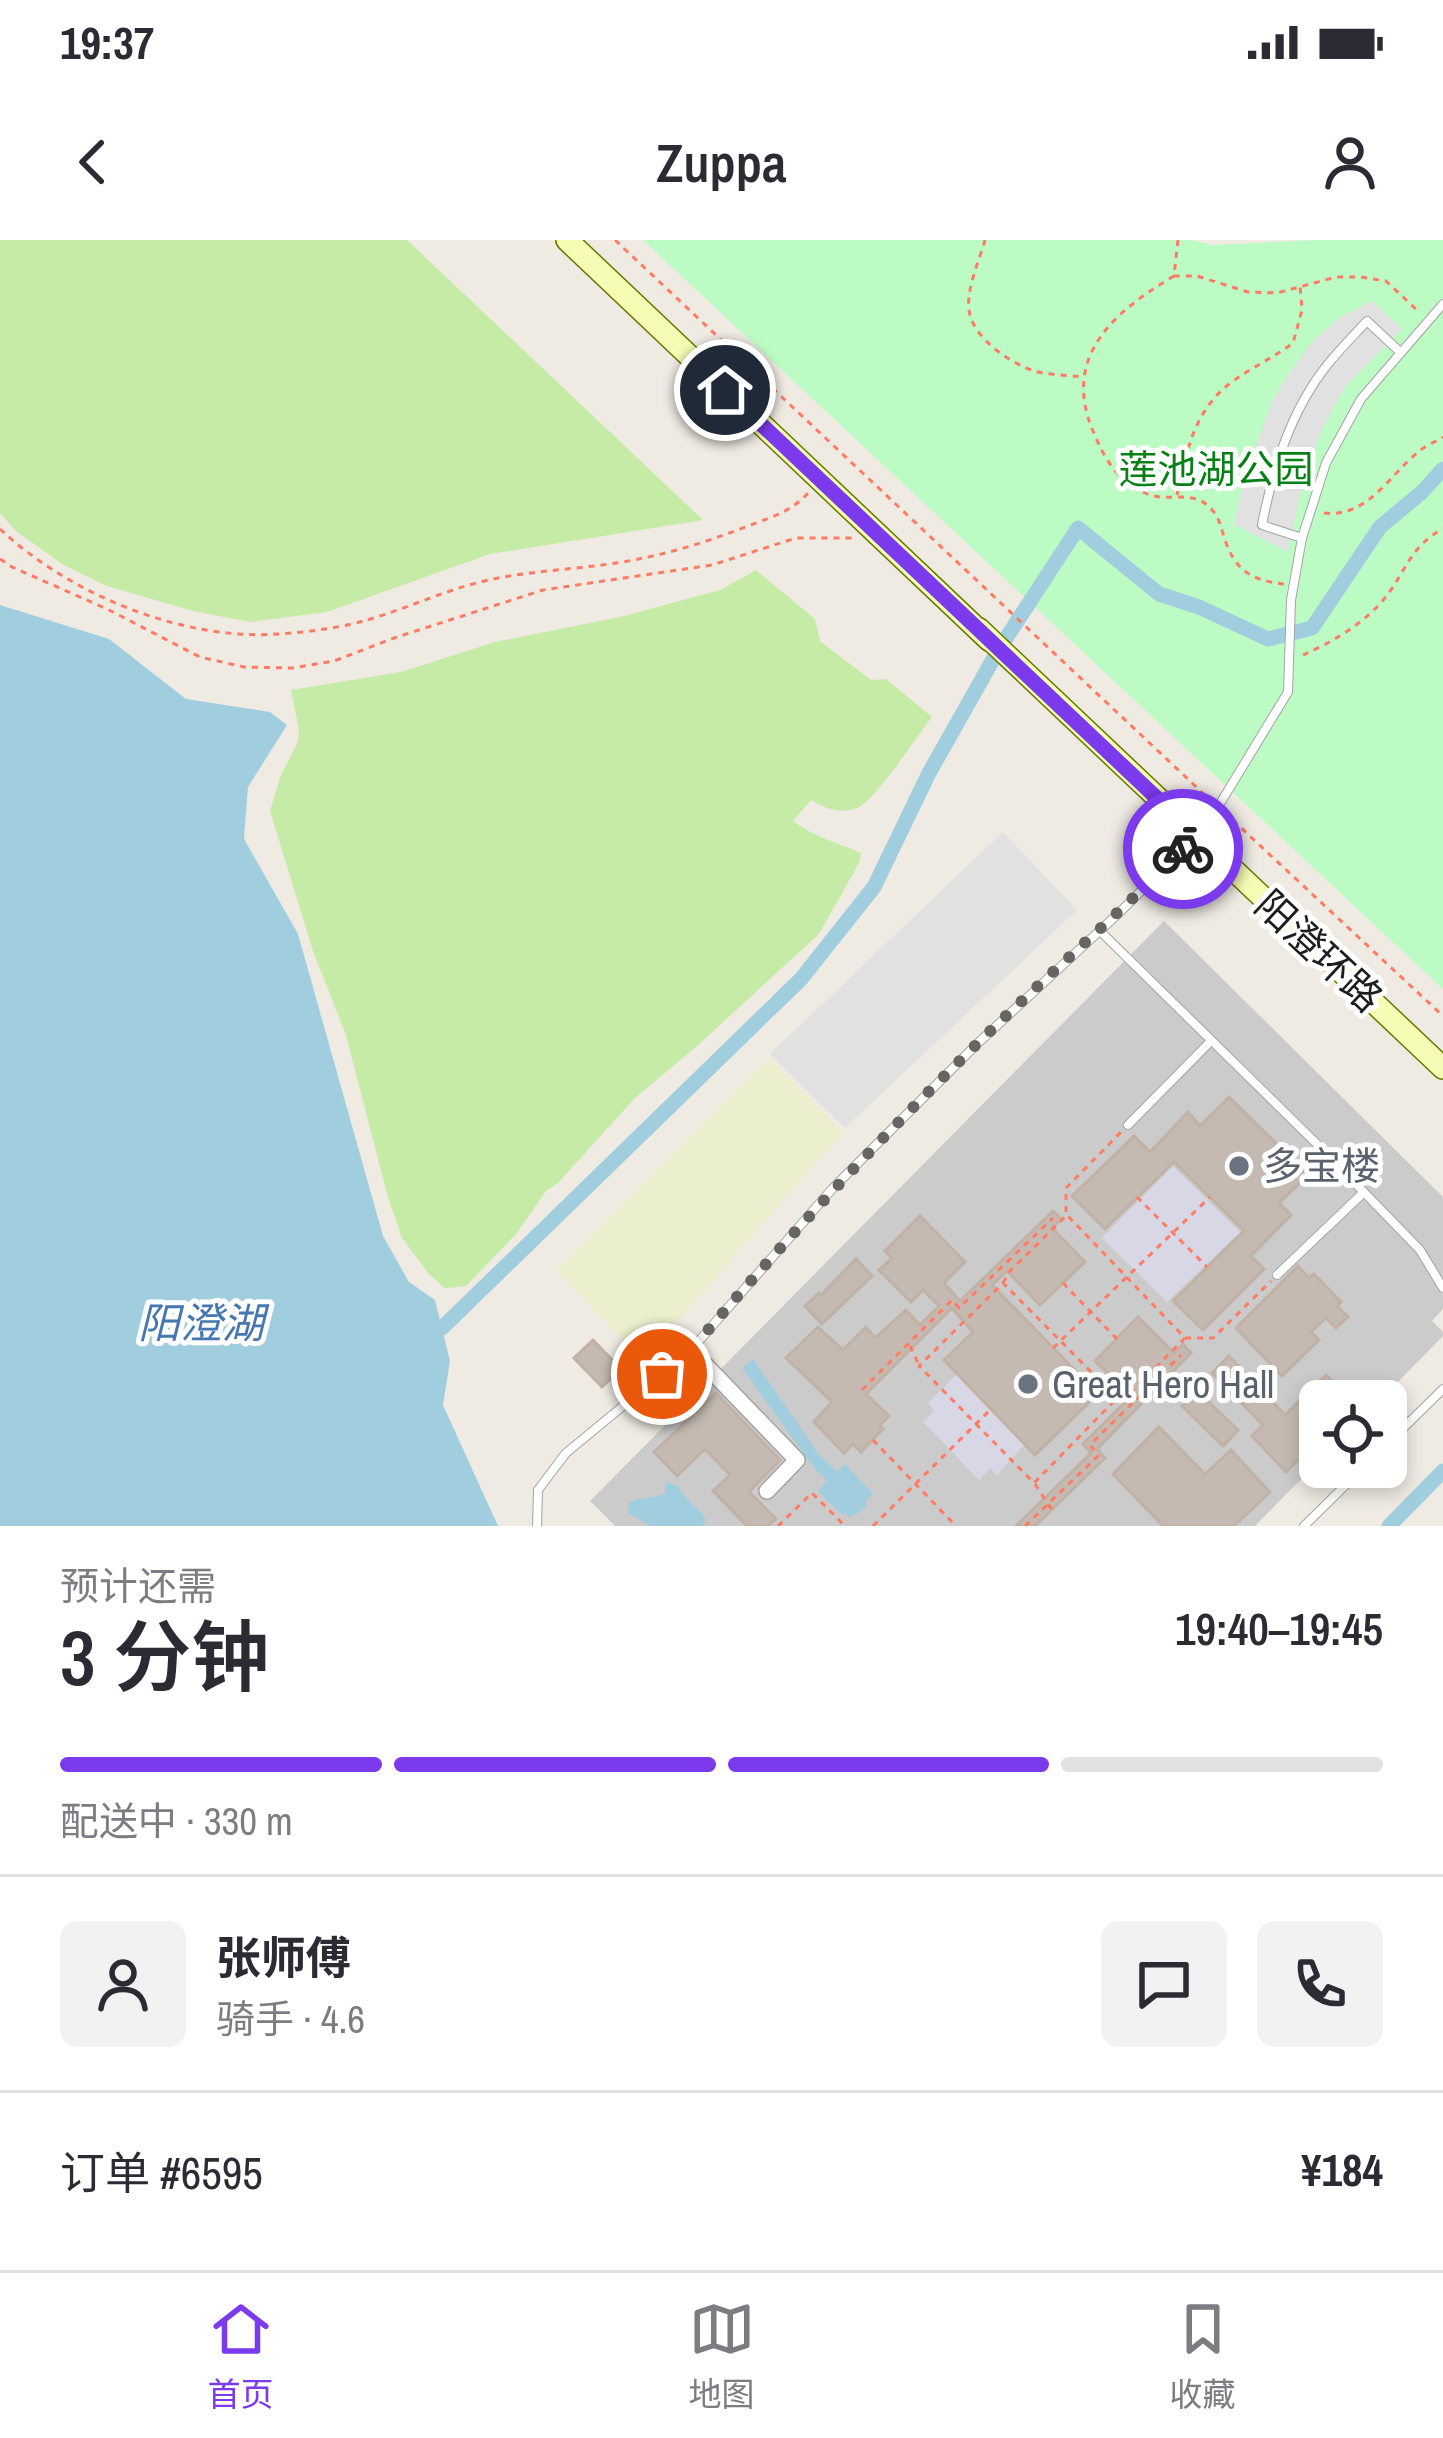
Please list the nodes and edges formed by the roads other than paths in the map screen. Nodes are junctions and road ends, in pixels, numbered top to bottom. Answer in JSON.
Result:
{"nodes":[{"id":1,"x":567,"y":240,"type":"edge"},
{"id":2,"x":1443,"y":304,"type":"edge"},
{"id":3,"x":1400,"y":352,"type":"junction"},
{"id":4,"x":1302,"y":538,"type":"junction"},
{"id":5,"x":1197,"y":836,"type":"junction"},
{"id":6,"x":1100,"y":931,"type":"junction"},
{"id":7,"x":1211,"y":1041,"type":"junction"},
{"id":8,"x":1443,"y":1068,"type":"edge"},
{"id":9,"x":1127,"y":1125,"type":"road end"},
{"id":10,"x":1364,"y":1192,"type":"junction"},
{"id":11,"x":1277,"y":1275,"type":"road end"},
{"id":12,"x":1443,"y":1288,"type":"edge"},
{"id":13,"x":691,"y":1350,"type":"junction"},
{"id":14,"x":1443,"y":1389,"type":"edge"},
{"id":15,"x":1407,"y":1424,"type":"edge"},
{"id":16,"x":1343,"y":1488,"type":"edge"},
{"id":17,"x":766,"y":1491,"type":"dead end"},
{"id":18,"x":537,"y":1526,"type":"edge"},
{"id":19,"x":1304,"y":1526,"type":"edge"}],
"edges":[{"from":1,"to":5,"type":"main road","name":"阳澄环路"},
{"from":2,"to":3,"type":"lane"},
{"from":3,"to":4,"type":"lane"},
{"from":3,"to":4,"type":"lane"},
{"from":4,"to":5,"type":"lane"},
{"from":5,"to":6,"type":"lane"},
{"from":5,"to":8,"type":"main road","name":"阳澄环路"},
{"from":6,"to":7,"type":"lane"},
{"from":6,"to":13,"type":"lane"},
{"from":7,"to":9,"type":"lane"},
{"from":7,"to":10,"type":"lane"},
{"from":10,"to":11,"type":"lane"},
{"from":10,"to":12,"type":"lane"},
{"from":13,"to":17,"type":"street"},
{"from":13,"to":18,"type":"lane"},
{"from":14,"to":15,"type":"lane"},
{"from":16,"to":19,"type":"lane"}]}
